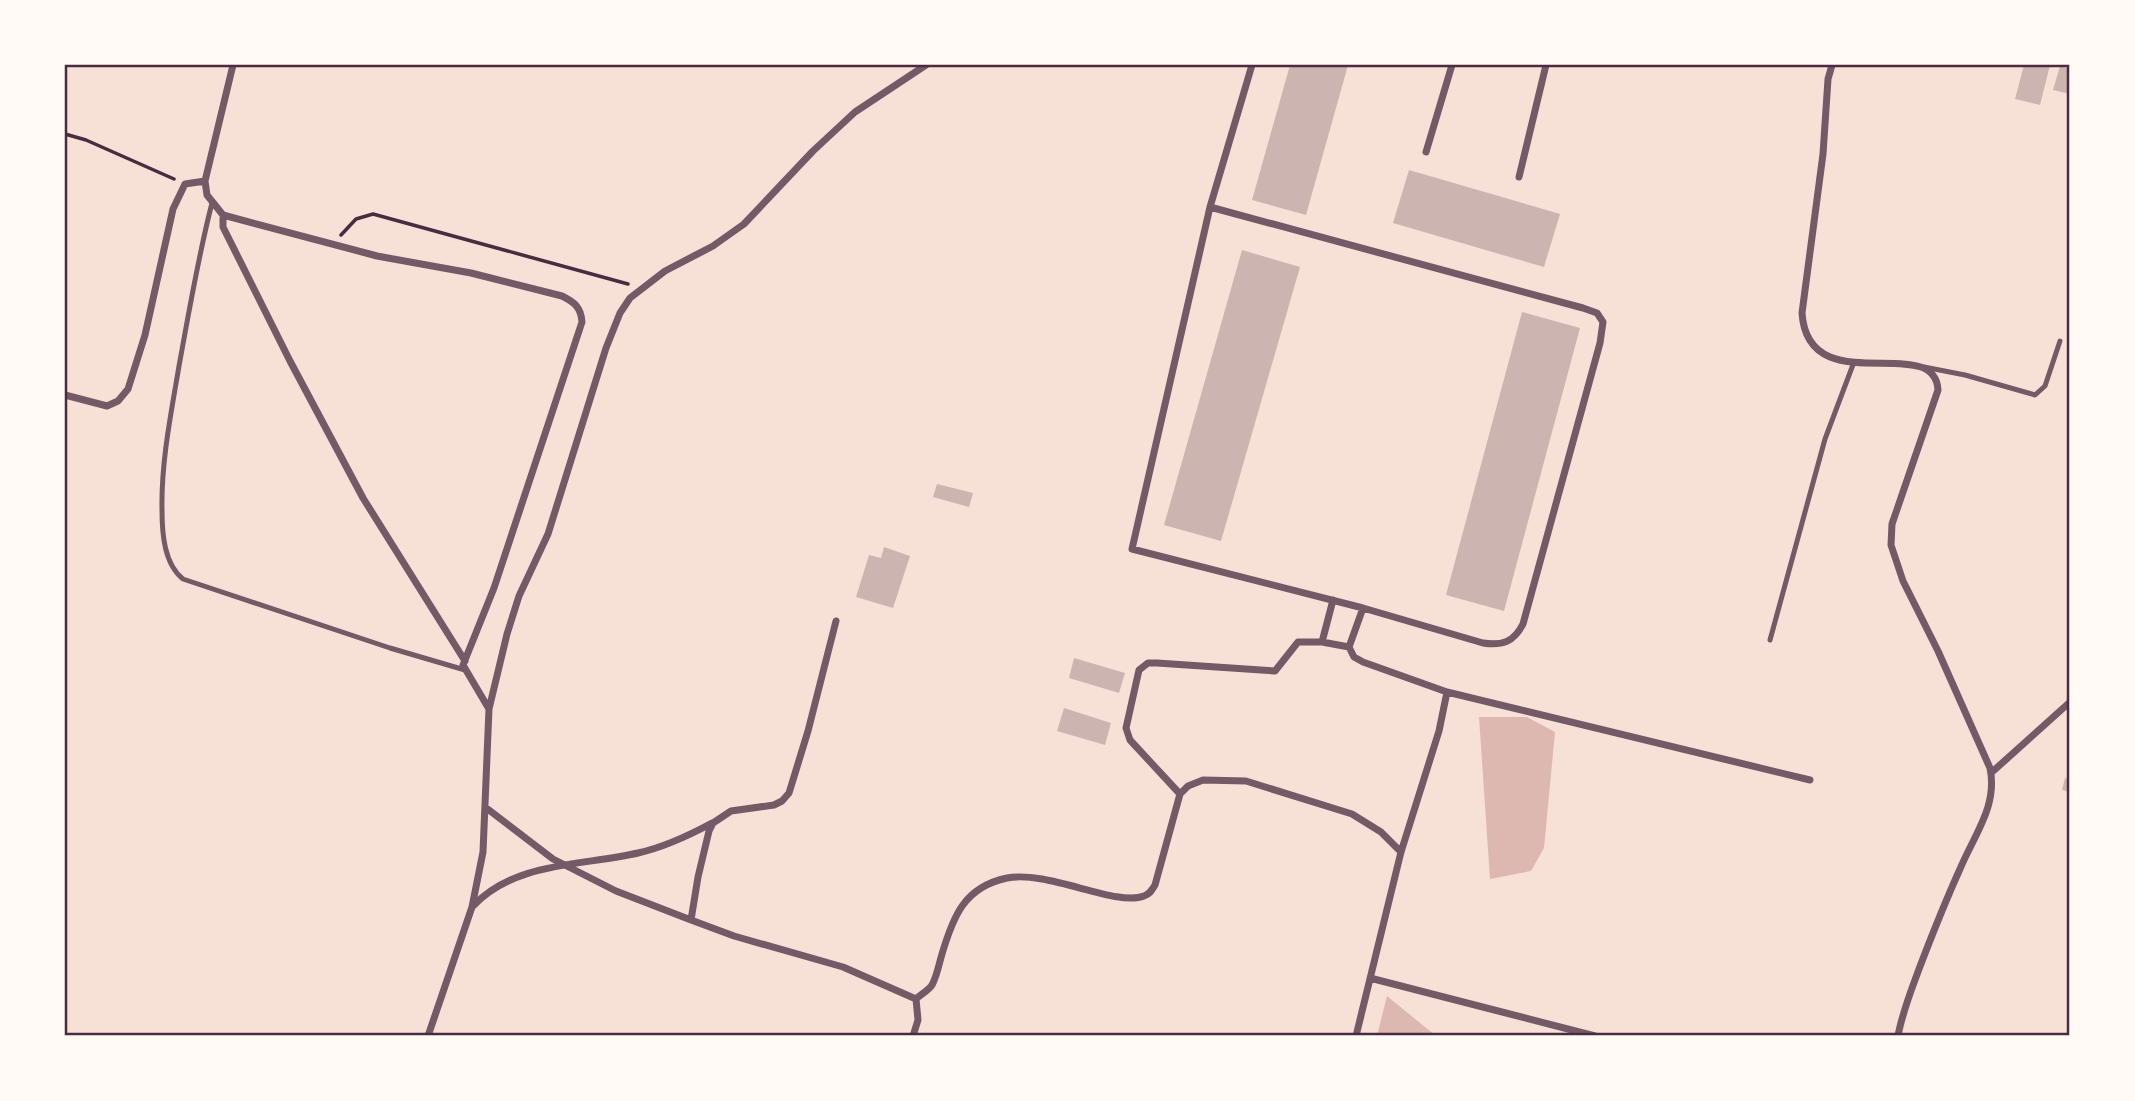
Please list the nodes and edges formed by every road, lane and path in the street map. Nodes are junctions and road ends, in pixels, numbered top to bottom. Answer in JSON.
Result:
{"nodes":[{"id":1,"x":233,"y":65,"type":"edge"},
{"id":2,"x":926,"y":65,"type":"edge"},
{"id":3,"x":1252,"y":65,"type":"edge"},
{"id":4,"x":1452,"y":65,"type":"edge"},
{"id":5,"x":1546,"y":65,"type":"edge"},
{"id":6,"x":1832,"y":65,"type":"edge"},
{"id":7,"x":65,"y":134,"type":"edge"},
{"id":8,"x":1426,"y":152,"type":"dead end"},
{"id":9,"x":1519,"y":177,"type":"dead end"},
{"id":10,"x":205,"y":181,"type":"junction"},
{"id":11,"x":185,"y":184,"type":"junction"},
{"id":12,"x":212,"y":203,"type":"junction"},
{"id":13,"x":1210,"y":207,"type":"junction"},
{"id":14,"x":223,"y":215,"type":"junction"},
{"id":15,"x":332,"y":244,"type":"junction"},
{"id":16,"x":642,"y":288,"type":"junction"},
{"id":17,"x":2060,"y":341,"type":"dead end"},
{"id":18,"x":1854,"y":362,"type":"junction"},
{"id":19,"x":1924,"y":367,"type":"junction"},
{"id":20,"x":65,"y":395,"type":"edge"},
{"id":21,"x":1333,"y":600,"type":"junction"},
{"id":22,"x":1363,"y":608,"type":"junction"},
{"id":23,"x":836,"y":621,"type":"dead end"},
{"id":24,"x":1770,"y":640,"type":"dead end"},
{"id":25,"x":1322,"y":642,"type":"junction"},
{"id":26,"x":1349,"y":647,"type":"junction"},
{"id":27,"x":465,"y":661,"type":"junction"},
{"id":28,"x":465,"y":670,"type":"junction"},
{"id":29,"x":1447,"y":692,"type":"junction"},
{"id":30,"x":2070,"y":702,"type":"edge"},
{"id":31,"x":488,"y":709,"type":"junction"},
{"id":32,"x":1991,"y":774,"type":"junction"},
{"id":33,"x":1810,"y":780,"type":"dead end"},
{"id":34,"x":1180,"y":794,"type":"junction"},
{"id":35,"x":485,"y":807,"type":"junction"},
{"id":36,"x":713,"y":823,"type":"junction"},
{"id":37,"x":1401,"y":852,"type":"junction"},
{"id":38,"x":564,"y":864,"type":"junction"},
{"id":39,"x":472,"y":907,"type":"junction"},
{"id":40,"x":691,"y":920,"type":"junction"},
{"id":41,"x":1370,"y":978,"type":"junction"},
{"id":42,"x":916,"y":999,"type":"junction"},
{"id":43,"x":429,"y":1036,"type":"edge"},
{"id":44,"x":913,"y":1036,"type":"edge"},
{"id":45,"x":1356,"y":1036,"type":"edge"},
{"id":46,"x":1595,"y":1036,"type":"edge"},
{"id":47,"x":1898,"y":1036,"type":"edge"}],
"edges":[{"from":1,"to":10,"type":"street"},
{"from":2,"to":16,"type":"street"},
{"from":3,"to":13,"type":"street"},
{"from":4,"to":8,"type":"street"},
{"from":5,"to":9,"type":"street"},
{"from":6,"to":18,"type":"street"},
{"from":7,"to":11,"type":"path"},
{"from":10,"to":11,"type":"street"},
{"from":10,"to":12,"type":"street"},
{"from":11,"to":20,"type":"street"},
{"from":12,"to":14,"type":"street"},
{"from":12,"to":28,"type":"lane"},
{"from":13,"to":21,"type":"street"},
{"from":13,"to":22,"type":"street"},
{"from":14,"to":15,"type":"street"},
{"from":14,"to":27,"type":"street"},
{"from":15,"to":16,"type":"path"},
{"from":15,"to":27,"type":"street"},
{"from":16,"to":31,"type":"street"},
{"from":17,"to":19,"type":"lane"},
{"from":18,"to":19,"type":"street"},
{"from":18,"to":24,"type":"lane"},
{"from":19,"to":32,"type":"street"},
{"from":21,"to":22,"type":"street"},
{"from":21,"to":25,"type":"street"},
{"from":22,"to":26,"type":"street"},
{"from":23,"to":36,"type":"street"},
{"from":25,"to":26,"type":"street"},
{"from":25,"to":34,"type":"street"},
{"from":26,"to":29,"type":"street"},
{"from":27,"to":28,"type":"street"},
{"from":28,"to":31,"type":"street"},
{"from":29,"to":33,"type":"street"},
{"from":29,"to":37,"type":"street"},
{"from":30,"to":32,"type":"street"},
{"from":31,"to":35,"type":"street"},
{"from":32,"to":47,"type":"street"},
{"from":34,"to":37,"type":"street"},
{"from":34,"to":42,"type":"street"},
{"from":35,"to":38,"type":"street"},
{"from":35,"to":39,"type":"street"},
{"from":36,"to":38,"type":"street"},
{"from":36,"to":40,"type":"street"},
{"from":37,"to":41,"type":"street"},
{"from":38,"to":39,"type":"street"},
{"from":38,"to":40,"type":"street"},
{"from":39,"to":43,"type":"street"},
{"from":40,"to":42,"type":"street"},
{"from":41,"to":45,"type":"street"},
{"from":41,"to":46,"type":"street"},
{"from":42,"to":44,"type":"street"}]}
